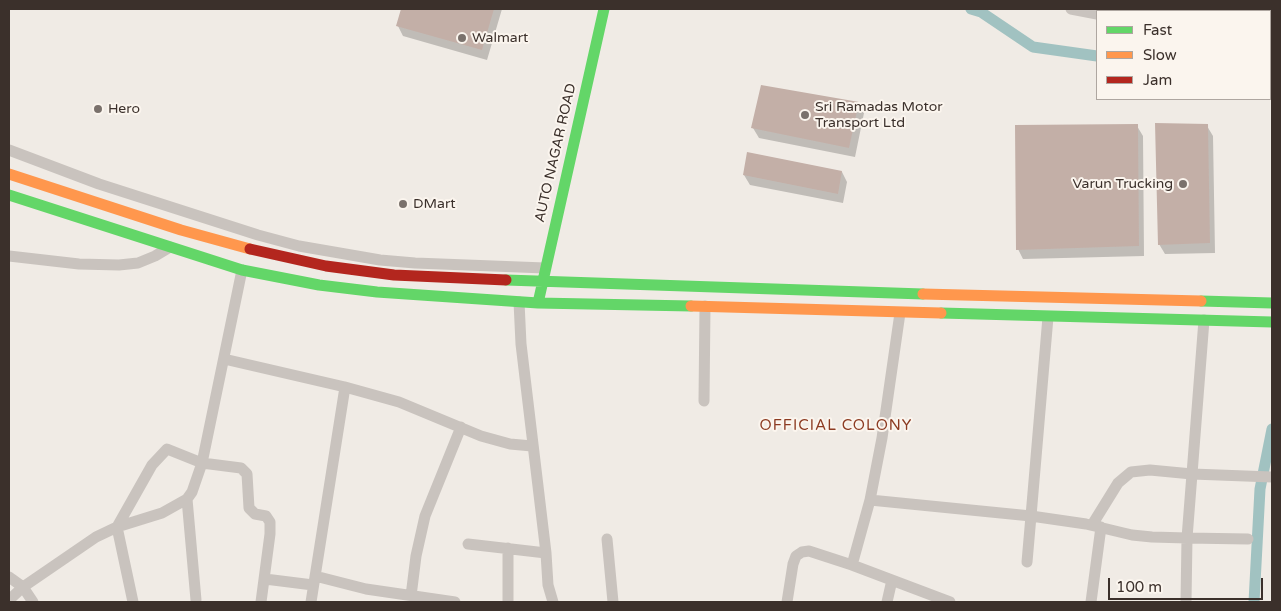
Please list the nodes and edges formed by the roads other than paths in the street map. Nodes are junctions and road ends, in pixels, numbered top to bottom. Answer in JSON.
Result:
{"nodes":[{"id":1,"x":604,"y":9,"type":"edge"},
{"id":2,"x":1071,"y":9,"type":"edge"},
{"id":3,"x":1096,"y":14,"type":"edge"},
{"id":4,"x":9,"y":150,"type":"edge"},
{"id":5,"x":9,"y":174,"type":"edge"},
{"id":6,"x":9,"y":195,"type":"edge"},
{"id":7,"x":170,"y":247,"type":"junction"},
{"id":8,"x":9,"y":256,"type":"edge"},
{"id":9,"x":546,"y":268,"type":"junction"},
{"id":10,"x":242,"y":270,"type":"junction"},
{"id":11,"x":544,"y":280,"type":"junction"},
{"id":12,"x":519,"y":302,"type":"junction"},
{"id":13,"x":1272,"y":303,"type":"edge"},
{"id":14,"x":538,"y":304,"type":"junction"},
{"id":15,"x":705,"y":306,"type":"junction"},
{"id":16,"x":900,"y":313,"type":"junction"},
{"id":17,"x":1048,"y":317,"type":"junction"},
{"id":18,"x":1204,"y":320,"type":"junction"},
{"id":19,"x":1272,"y":322,"type":"edge"},
{"id":20,"x":224,"y":360,"type":"junction"},
{"id":21,"x":345,"y":387,"type":"junction"},
{"id":22,"x":704,"y":401,"type":"dead end"},
{"id":23,"x":461,"y":427,"type":"junction"},
{"id":24,"x":532,"y":446,"type":"junction"},
{"id":25,"x":202,"y":463,"type":"junction"},
{"id":26,"x":1192,"y":474,"type":"junction"},
{"id":27,"x":1272,"y":476,"type":"edge"},
{"id":28,"x":187,"y":499,"type":"junction"},
{"id":29,"x":870,"y":500,"type":"junction"},
{"id":30,"x":1031,"y":516,"type":"junction"},
{"id":31,"x":1096,"y":526,"type":"junction"},
{"id":32,"x":116,"y":527,"type":"junction"},
{"id":33,"x":1187,"y":538,"type":"junction"},
{"id":34,"x":607,"y":539,"type":"dead end"},
{"id":35,"x":1248,"y":539,"type":"dead end"},
{"id":36,"x":468,"y":544,"type":"dead end"},
{"id":37,"x":508,"y":548,"type":"junction"},
{"id":38,"x":546,"y":552,"type":"junction"},
{"id":39,"x":1027,"y":562,"type":"dead end"},
{"id":40,"x":852,"y":565,"type":"junction"},
{"id":41,"x":9,"y":577,"type":"edge"},
{"id":42,"x":265,"y":579,"type":"junction"},
{"id":43,"x":892,"y":580,"type":"junction"},
{"id":44,"x":314,"y":581,"type":"junction"},
{"id":45,"x":23,"y":587,"type":"junction"},
{"id":46,"x":411,"y":596,"type":"junction"},
{"id":47,"x":9,"y":600,"type":"edge"},
{"id":48,"x":196,"y":600,"type":"dead end"},
{"id":49,"x":439,"y":601,"type":"edge"},
{"id":50,"x":946,"y":601,"type":"edge"},
{"id":51,"x":33,"y":602,"type":"edge"},
{"id":52,"x":133,"y":602,"type":"edge"},
{"id":53,"x":261,"y":602,"type":"edge"},
{"id":54,"x":311,"y":602,"type":"edge"},
{"id":55,"x":455,"y":602,"type":"edge"},
{"id":56,"x":508,"y":602,"type":"edge"},
{"id":57,"x":553,"y":602,"type":"edge"},
{"id":58,"x":613,"y":602,"type":"edge"},
{"id":59,"x":787,"y":602,"type":"edge"},
{"id":60,"x":887,"y":602,"type":"edge"},
{"id":61,"x":1091,"y":602,"type":"edge"},
{"id":62,"x":1186,"y":602,"type":"edge"}],
"edges":[{"from":1,"to":9,"type":"main road","name":"AUTO NAGAR ROAD"},
{"from":2,"to":3,"type":"street"},
{"from":4,"to":9,"type":"street"},
{"from":5,"to":11,"type":"main road"},
{"from":6,"to":7,"type":"main road"},
{"from":7,"to":8,"type":"street"},
{"from":7,"to":10,"type":"main road"},
{"from":9,"to":11,"type":"main road","name":"AUTO NAGAR ROAD"},
{"from":10,"to":12,"type":"main road"},
{"from":10,"to":20,"type":"street"},
{"from":11,"to":13,"type":"main road"},
{"from":11,"to":14,"type":"main road","name":"AUTO NAGAR ROAD"},
{"from":12,"to":14,"type":"main road"},
{"from":12,"to":24,"type":"street"},
{"from":14,"to":15,"type":"main road"},
{"from":15,"to":16,"type":"main road"},
{"from":15,"to":22,"type":"street"},
{"from":16,"to":17,"type":"main road"},
{"from":16,"to":29,"type":"street"},
{"from":17,"to":18,"type":"main road"},
{"from":17,"to":30,"type":"street"},
{"from":18,"to":19,"type":"main road"},
{"from":18,"to":26,"type":"street"},
{"from":20,"to":21,"type":"street"},
{"from":20,"to":25,"type":"street"},
{"from":21,"to":23,"type":"street"},
{"from":21,"to":44,"type":"street"},
{"from":23,"to":24,"type":"street"},
{"from":23,"to":46,"type":"street"},
{"from":24,"to":38,"type":"street"},
{"from":25,"to":28,"type":"street"},
{"from":25,"to":32,"type":"street"},
{"from":25,"to":42,"type":"street"},
{"from":26,"to":27,"type":"street"},
{"from":26,"to":31,"type":"street"},
{"from":26,"to":33,"type":"street"},
{"from":28,"to":32,"type":"street"},
{"from":28,"to":48,"type":"street"},
{"from":29,"to":30,"type":"street"},
{"from":29,"to":40,"type":"street"},
{"from":30,"to":31,"type":"street"},
{"from":30,"to":39,"type":"street"},
{"from":31,"to":33,"type":"street"},
{"from":31,"to":61,"type":"street"},
{"from":32,"to":45,"type":"street"},
{"from":32,"to":52,"type":"street"},
{"from":33,"to":35,"type":"street"},
{"from":33,"to":62,"type":"street"},
{"from":34,"to":58,"type":"street"},
{"from":36,"to":37,"type":"street"},
{"from":37,"to":38,"type":"street"},
{"from":37,"to":56,"type":"street"},
{"from":38,"to":57,"type":"street"},
{"from":40,"to":43,"type":"street"},
{"from":40,"to":59,"type":"street"},
{"from":41,"to":45,"type":"street"},
{"from":42,"to":44,"type":"street"},
{"from":42,"to":53,"type":"street"},
{"from":43,"to":50,"type":"street"},
{"from":43,"to":60,"type":"street"},
{"from":44,"to":46,"type":"street"},
{"from":44,"to":54,"type":"street"},
{"from":45,"to":47,"type":"street"},
{"from":45,"to":51,"type":"street"},
{"from":46,"to":49,"type":"street"},
{"from":49,"to":55,"type":"street"}]}
